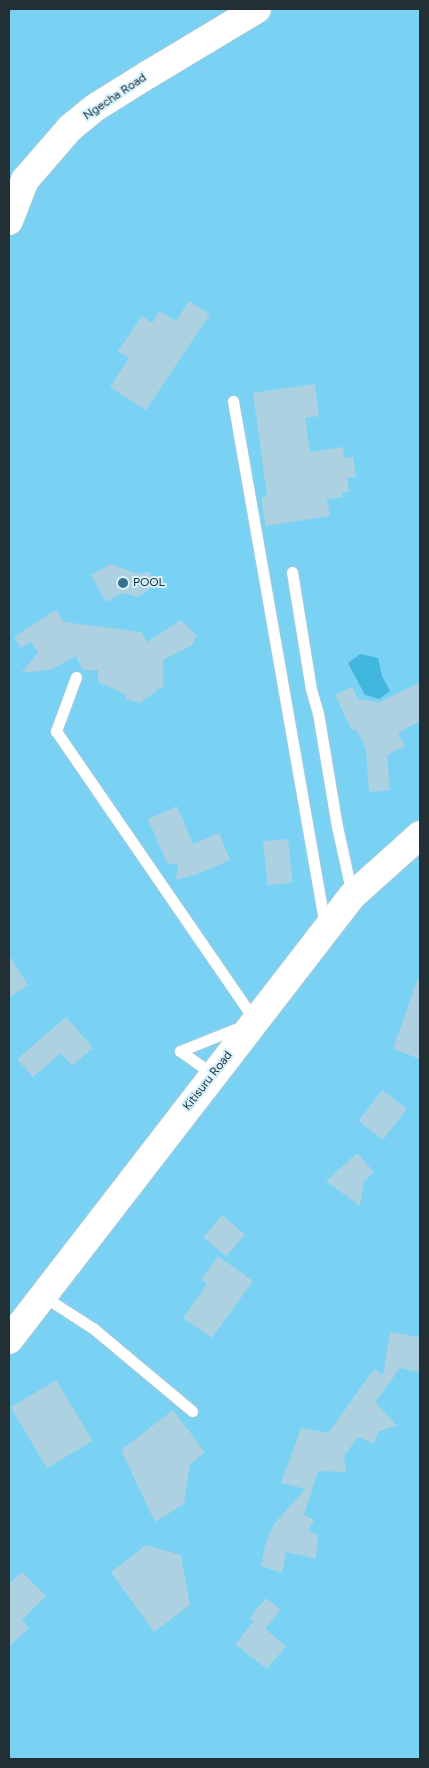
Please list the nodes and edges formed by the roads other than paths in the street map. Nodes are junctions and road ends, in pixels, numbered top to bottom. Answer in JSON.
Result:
{"nodes":[{"id":1,"x":257,"y":9,"type":"edge"},
{"id":2,"x":12,"y":207,"type":"edge"},
{"id":3,"x":233,"y":401,"type":"dead end"},
{"id":4,"x":292,"y":572,"type":"dead end"},
{"id":5,"x":76,"y":677,"type":"dead end"},
{"id":6,"x":420,"y":835,"type":"edge"},
{"id":7,"x":352,"y":896,"type":"junction"},
{"id":8,"x":326,"y":930,"type":"junction"},
{"id":9,"x":255,"y":1021,"type":"junction"},
{"id":10,"x":213,"y":1074,"type":"junction"},
{"id":11,"x":43,"y":1296,"type":"junction"},
{"id":12,"x":9,"y":1340,"type":"edge"},
{"id":13,"x":192,"y":1411,"type":"dead end"}],
"edges":[{"from":1,"to":2,"type":"street","name":"Ngecha Road"},
{"from":3,"to":8,"type":"lane"},
{"from":4,"to":7,"type":"lane"},
{"from":5,"to":9,"type":"lane"},
{"from":6,"to":7,"type":"street","name":"Kitisuru Road"},
{"from":7,"to":8,"type":"street","name":"Kitisuru Road"},
{"from":8,"to":9,"type":"street","name":"Kitisuru Road"},
{"from":9,"to":10,"type":"street","name":"Kitisuru Road"},
{"from":9,"to":10,"type":"lane"},
{"from":10,"to":11,"type":"street","name":"Kitisuru Road"},
{"from":11,"to":12,"type":"street","name":"Kitisuru Road"},
{"from":11,"to":13,"type":"lane"}]}
